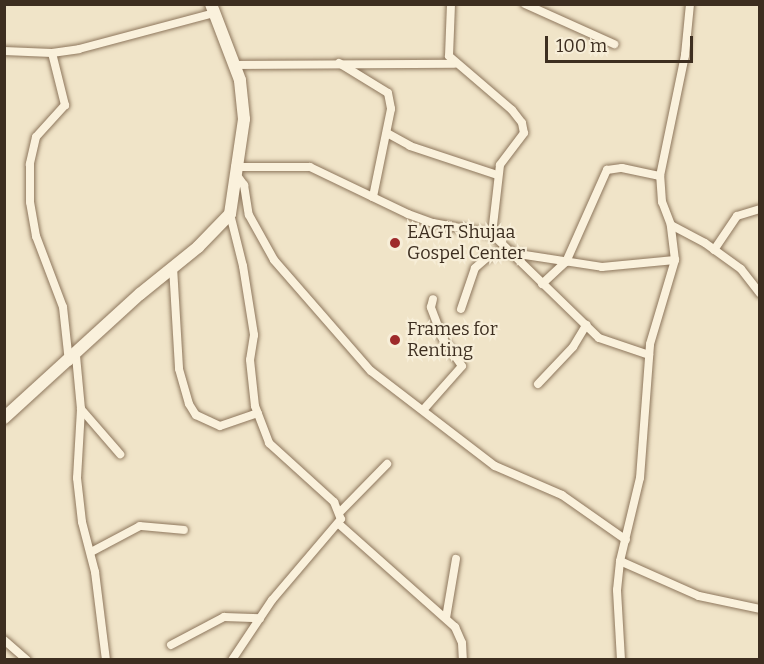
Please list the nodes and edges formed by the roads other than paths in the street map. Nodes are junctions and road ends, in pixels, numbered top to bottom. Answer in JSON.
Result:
{"nodes":[{"id":1,"x":451,"y":4,"type":"edge"},
{"id":2,"x":525,"y":4,"type":"edge"},
{"id":3,"x":690,"y":4,"type":"edge"},
{"id":4,"x":212,"y":9,"type":"edge"},
{"id":5,"x":614,"y":44,"type":"dead end"},
{"id":6,"x":4,"y":51,"type":"edge"},
{"id":7,"x":52,"y":53,"type":"junction"},
{"id":8,"x":339,"y":63,"type":"junction"},
{"id":9,"x":454,"y":64,"type":"junction"},
{"id":10,"x":234,"y":65,"type":"junction"},
{"id":11,"x":387,"y":133,"type":"junction"},
{"id":12,"x":235,"y":170,"type":"junction"},
{"id":13,"x":497,"y":176,"type":"junction"},
{"id":14,"x":660,"y":176,"type":"junction"},
{"id":15,"x":373,"y":197,"type":"junction"},
{"id":16,"x":759,"y":209,"type":"edge"},
{"id":17,"x":230,"y":214,"type":"junction"},
{"id":18,"x":671,"y":225,"type":"junction"},
{"id":19,"x":492,"y":234,"type":"junction"},
{"id":20,"x":714,"y":250,"type":"junction"},
{"id":21,"x":511,"y":252,"type":"junction"},
{"id":22,"x":675,"y":260,"type":"junction"},
{"id":23,"x":566,"y":262,"type":"junction"},
{"id":24,"x":172,"y":267,"type":"junction"},
{"id":25,"x":542,"y":284,"type":"junction"},
{"id":26,"x":759,"y":293,"type":"edge"},
{"id":27,"x":433,"y":300,"type":"dead end"},
{"id":28,"x":461,"y":309,"type":"dead end"},
{"id":29,"x":586,"y":325,"type":"junction"},
{"id":30,"x":649,"y":355,"type":"junction"},
{"id":31,"x":73,"y":359,"type":"junction"},
{"id":32,"x":538,"y":384,"type":"dead end"},
{"id":33,"x":81,"y":409,"type":"junction"},
{"id":34,"x":424,"y":409,"type":"junction"},
{"id":35,"x":258,"y":413,"type":"junction"},
{"id":36,"x":4,"y":418,"type":"edge"},
{"id":37,"x":120,"y":454,"type":"dead end"},
{"id":38,"x":387,"y":465,"type":"dead end"},
{"id":39,"x":340,"y":511,"type":"junction"},
{"id":40,"x":340,"y":525,"type":"junction"},
{"id":41,"x":184,"y":530,"type":"dead end"},
{"id":42,"x":626,"y":540,"type":"junction"},
{"id":43,"x":92,"y":552,"type":"junction"},
{"id":44,"x":456,"y":559,"type":"dead end"},
{"id":45,"x":620,"y":561,"type":"junction"},
{"id":46,"x":759,"y":609,"type":"edge"},
{"id":47,"x":260,"y":618,"type":"junction"},
{"id":48,"x":446,"y":618,"type":"junction"},
{"id":49,"x":4,"y":640,"type":"edge"},
{"id":50,"x":171,"y":645,"type":"dead end"},
{"id":51,"x":27,"y":660,"type":"edge"},
{"id":52,"x":106,"y":660,"type":"edge"},
{"id":53,"x":232,"y":660,"type":"edge"},
{"id":54,"x":462,"y":660,"type":"edge"},
{"id":55,"x":621,"y":660,"type":"edge"}],
"edges":[{"from":1,"to":9,"type":"street"},
{"from":2,"to":5,"type":"street"},
{"from":3,"to":14,"type":"street"},
{"from":4,"to":7,"type":"street"},
{"from":4,"to":10,"type":"street"},
{"from":6,"to":7,"type":"street"},
{"from":7,"to":31,"type":"street"},
{"from":8,"to":9,"type":"street"},
{"from":8,"to":10,"type":"street"},
{"from":8,"to":11,"type":"street"},
{"from":9,"to":13,"type":"street"},
{"from":10,"to":12,"type":"street"},
{"from":11,"to":13,"type":"street"},
{"from":11,"to":15,"type":"street"},
{"from":12,"to":15,"type":"street"},
{"from":12,"to":17,"type":"street"},
{"from":12,"to":34,"type":"street"},
{"from":13,"to":19,"type":"street"},
{"from":14,"to":18,"type":"street"},
{"from":14,"to":23,"type":"street"},
{"from":15,"to":19,"type":"street"},
{"from":16,"to":20,"type":"street"},
{"from":17,"to":24,"type":"street"},
{"from":17,"to":35,"type":"street"},
{"from":18,"to":20,"type":"street"},
{"from":18,"to":22,"type":"street"},
{"from":19,"to":21,"type":"street"},
{"from":20,"to":26,"type":"street"},
{"from":21,"to":23,"type":"street"},
{"from":21,"to":25,"type":"street"},
{"from":21,"to":28,"type":"street"},
{"from":22,"to":23,"type":"street"},
{"from":22,"to":30,"type":"street"},
{"from":23,"to":25,"type":"street"},
{"from":24,"to":31,"type":"street"},
{"from":24,"to":35,"type":"street"},
{"from":25,"to":29,"type":"street"},
{"from":27,"to":34,"type":"street"},
{"from":29,"to":30,"type":"street"},
{"from":29,"to":32,"type":"street"},
{"from":30,"to":42,"type":"street"},
{"from":31,"to":33,"type":"street"},
{"from":31,"to":36,"type":"street"},
{"from":33,"to":37,"type":"street"},
{"from":33,"to":43,"type":"street"},
{"from":34,"to":42,"type":"street"},
{"from":35,"to":39,"type":"street"},
{"from":38,"to":39,"type":"street"},
{"from":39,"to":40,"type":"street"},
{"from":40,"to":47,"type":"street"},
{"from":40,"to":48,"type":"street"},
{"from":41,"to":43,"type":"street"},
{"from":42,"to":45,"type":"street"},
{"from":43,"to":52,"type":"street"},
{"from":44,"to":48,"type":"street"},
{"from":45,"to":46,"type":"street"},
{"from":45,"to":55,"type":"street"},
{"from":47,"to":50,"type":"street"},
{"from":47,"to":53,"type":"street"},
{"from":48,"to":54,"type":"street"},
{"from":49,"to":51,"type":"street"}]}
